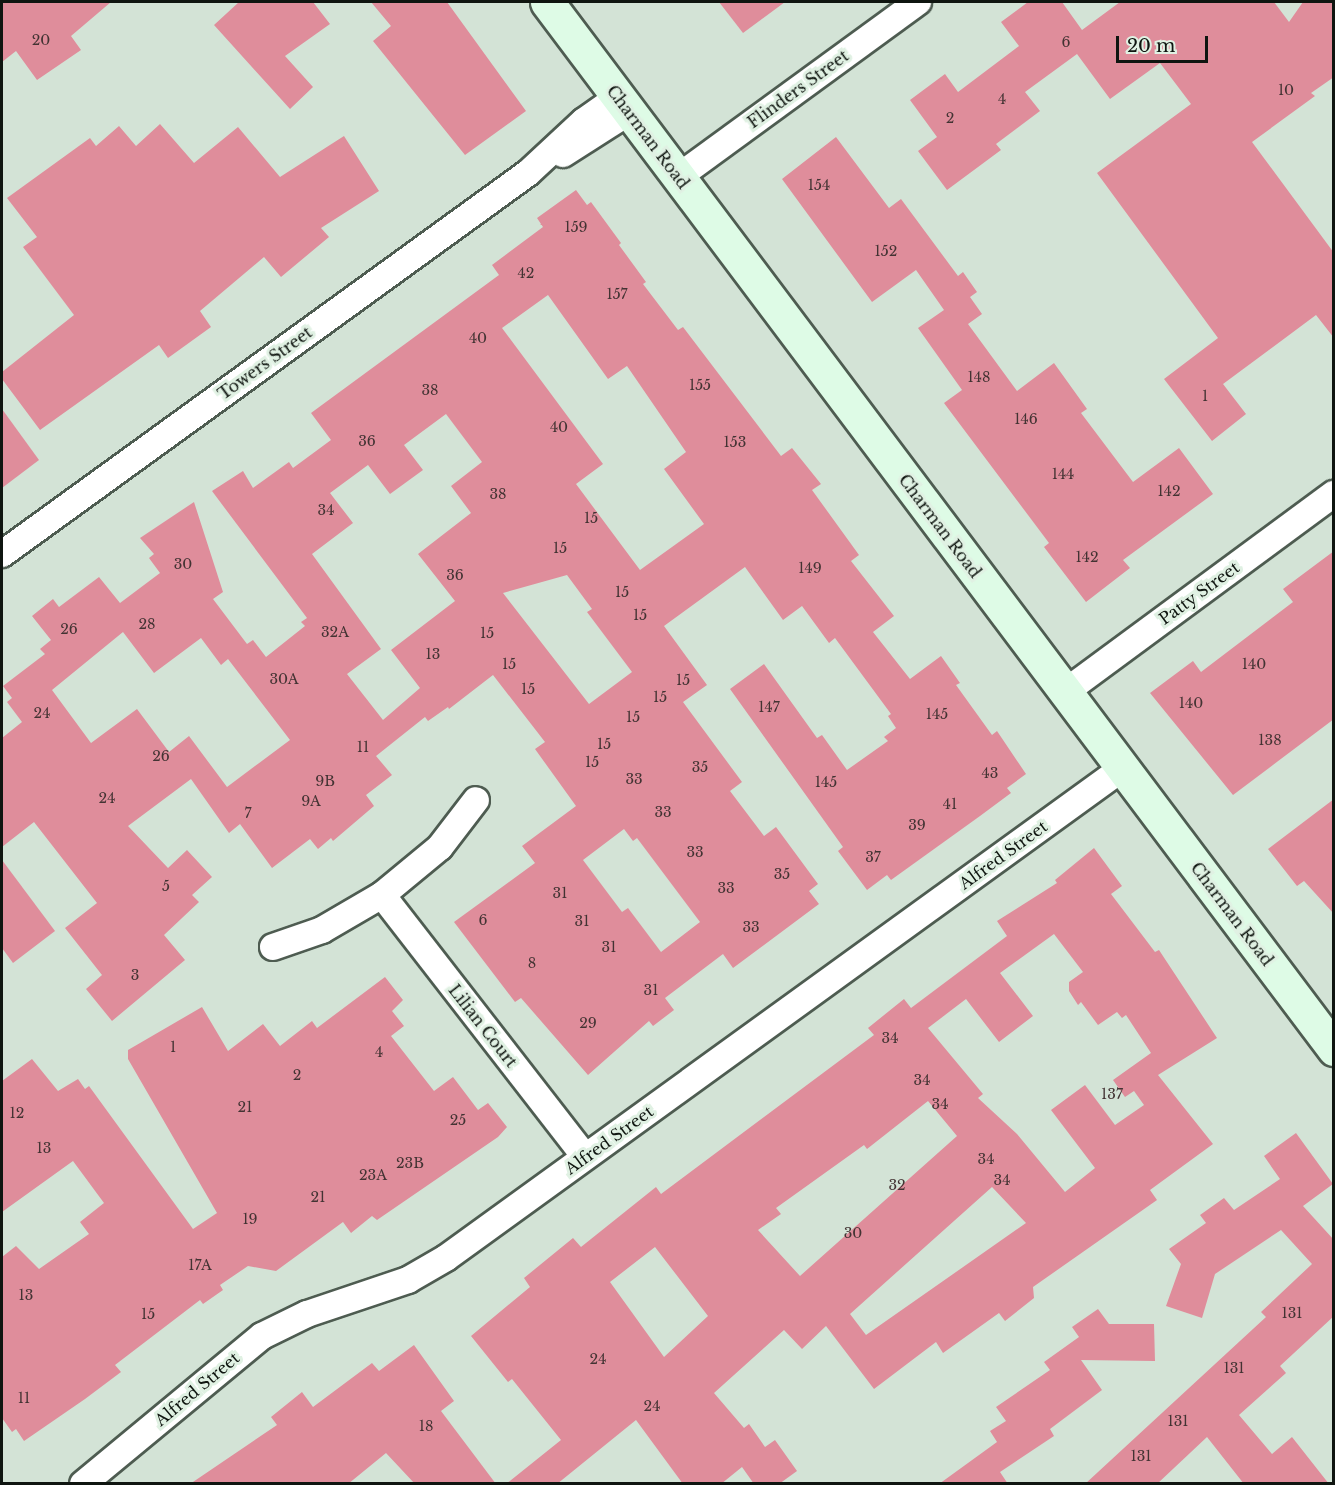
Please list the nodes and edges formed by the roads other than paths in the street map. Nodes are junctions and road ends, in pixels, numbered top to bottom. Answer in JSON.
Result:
{"nodes":[{"id":1,"x":547,"y":2,"type":"edge"},
{"id":2,"x":918,"y":2,"type":"edge"},
{"id":3,"x":624,"y":105,"type":"junction"},
{"id":4,"x":678,"y":177,"type":"junction"},
{"id":5,"x":1334,"y":494,"type":"edge"},
{"id":6,"x":2,"y":554,"type":"edge"},
{"id":7,"x":1065,"y":692,"type":"junction"},
{"id":8,"x":1122,"y":768,"type":"junction"},
{"id":9,"x":477,"y":800,"type":"dead end"},
{"id":10,"x":382,"y":894,"type":"junction"},
{"id":11,"x":273,"y":947,"type":"dead end"},
{"id":12,"x":1334,"y":1049,"type":"edge"},
{"id":13,"x":585,"y":1157,"type":"junction"},
{"id":14,"x":84,"y":1483,"type":"edge"}],
"edges":[{"from":1,"to":3,"type":"main road","name":"Charman Road"},
{"from":2,"to":4,"type":"street","name":"Flinders Street"},
{"from":3,"to":4,"type":"main road","name":"Charman Road"},
{"from":3,"to":6,"type":"street","name":"Towers Street"},
{"from":4,"to":7,"type":"main road","name":"Charman Road"},
{"from":5,"to":7,"type":"street","name":"Patty Street"},
{"from":7,"to":8,"type":"main road","name":"Charman Road"},
{"from":8,"to":12,"type":"main road","name":"Charman Road"},
{"from":8,"to":13,"type":"street","name":"Alfred Street"},
{"from":9,"to":10,"type":"street"},
{"from":10,"to":11,"type":"street"},
{"from":10,"to":13,"type":"street","name":"Lilian Court"},
{"from":13,"to":14,"type":"street","name":"Alfred Street"}]}
